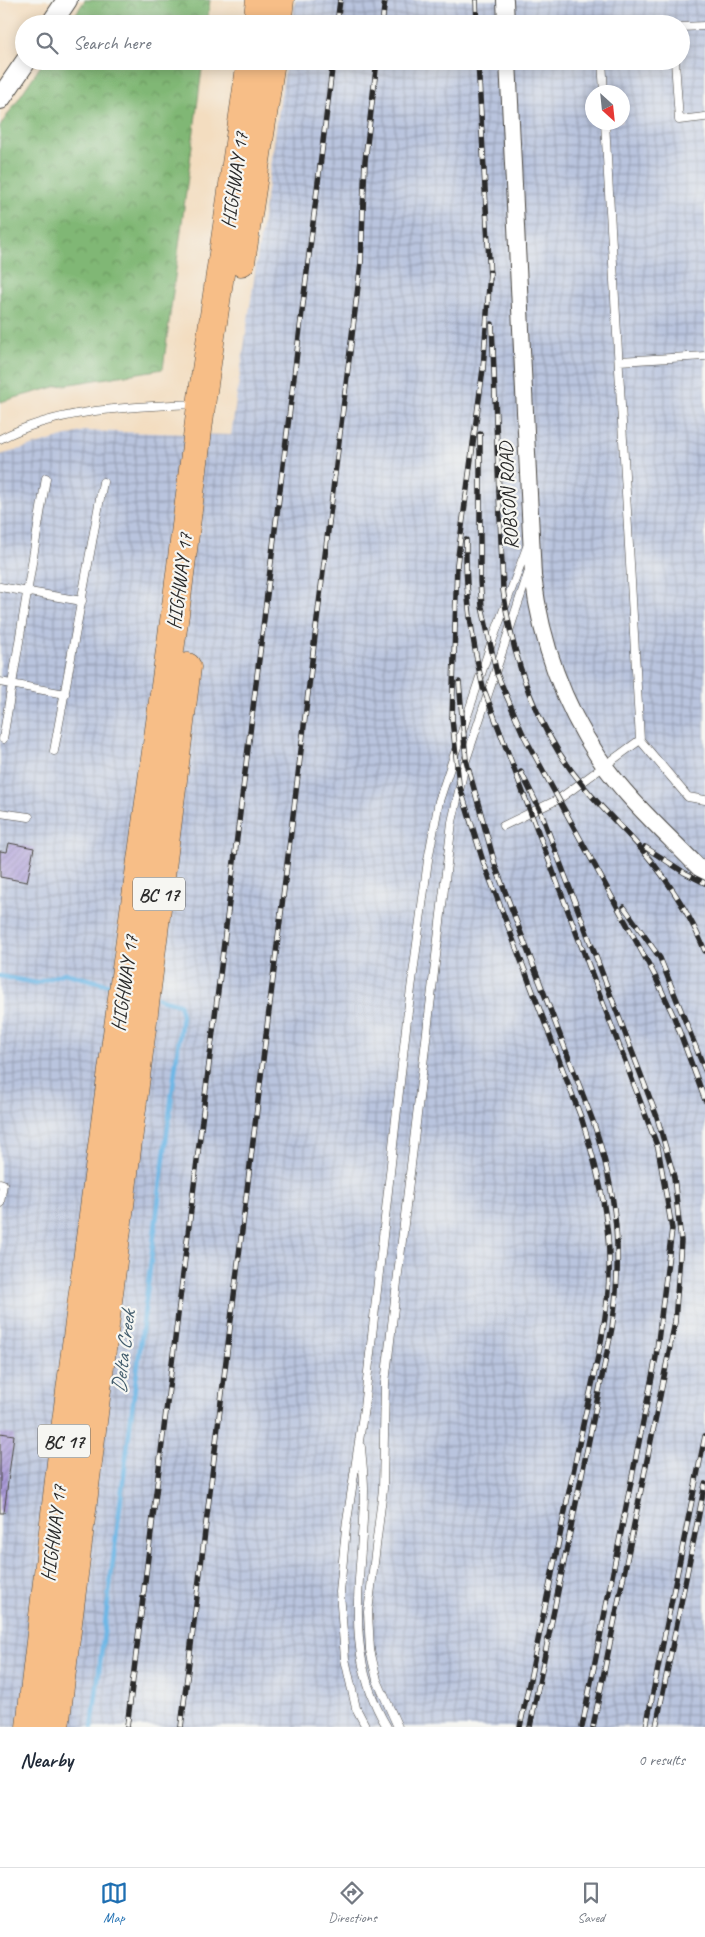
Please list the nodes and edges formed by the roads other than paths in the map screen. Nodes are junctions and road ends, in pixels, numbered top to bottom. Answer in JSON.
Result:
{"nodes":[{"id":1,"x":67,"y":0,"type":"edge"},
{"id":2,"x":260,"y":0,"type":"edge"},
{"id":3,"x":280,"y":0,"type":"edge"},
{"id":4,"x":505,"y":0,"type":"edge"},
{"id":5,"x":57,"y":15,"type":"edge"},
{"id":6,"x":258,"y":15,"type":"edge"},
{"id":7,"x":278,"y":15,"type":"edge"},
{"id":8,"x":506,"y":15,"type":"edge"},
{"id":9,"x":705,"y":26,"type":"edge"},
{"id":10,"x":690,"y":27,"type":"edge"},
{"id":11,"x":20,"y":70,"type":"edge"},
{"id":12,"x":250,"y":70,"type":"edge"},
{"id":13,"x":270,"y":70,"type":"edge"},
{"id":14,"x":508,"y":70,"type":"edge"},
{"id":15,"x":603,"y":70,"type":"edge"},
{"id":16,"x":676,"y":70,"type":"edge"},
{"id":17,"x":604,"y":85,"type":"edge"},
{"id":18,"x":1,"y":97,"type":"edge"},
{"id":19,"x":705,"y":117,"type":"edge"},
{"id":20,"x":606,"y":130,"type":"edge"},
{"id":21,"x":705,"y":356,"type":"edge"},
{"id":22,"x":619,"y":361,"type":"junction"},
{"id":23,"x":201,"y":404,"type":"junction"},
{"id":24,"x":0,"y":439,"type":"edge"},
{"id":25,"x":46,"y":478,"type":"dead end"},
{"id":26,"x":103,"y":482,"type":"dead end"},
{"id":27,"x":531,"y":536,"type":"junction"},
{"id":28,"x":532,"y":561,"type":"junction"},
{"id":29,"x":0,"y":587,"type":"edge"},
{"id":30,"x":27,"y":592,"type":"junction"},
{"id":31,"x":82,"y":601,"type":"junction"},
{"id":32,"x":0,"y":682,"type":"edge"},
{"id":33,"x":12,"y":684,"type":"junction"},
{"id":34,"x":65,"y":694,"type":"junction"},
{"id":35,"x":3,"y":739,"type":"dead end"},
{"id":36,"x":640,"y":740,"type":"junction"},
{"id":37,"x":54,"y":751,"type":"dead end"},
{"id":38,"x":604,"y":764,"type":"junction"},
{"id":39,"x":705,"y":800,"type":"edge"},
{"id":40,"x":0,"y":812,"type":"edge"},
{"id":41,"x":28,"y":817,"type":"dead end"},
{"id":42,"x":503,"y":826,"type":"dead end"},
{"id":43,"x":705,"y":874,"type":"edge"},
{"id":44,"x":0,"y":1183,"type":"edge"},
{"id":45,"x":0,"y":1203,"type":"edge"},
{"id":46,"x":360,"y":1433,"type":"junction"},
{"id":47,"x":30,"y":1727,"type":"edge"},
{"id":48,"x":55,"y":1727,"type":"edge"},
{"id":49,"x":366,"y":1727,"type":"edge"},
{"id":50,"x":387,"y":1727,"type":"edge"},
{"id":51,"x":398,"y":1727,"type":"edge"}],
"edges":[{"from":1,"to":5,"type":"street"},
{"from":2,"to":6,"type":"highway"},
{"from":3,"to":7,"type":"highway"},
{"from":4,"to":8,"type":"street"},
{"from":9,"to":10,"type":"lane"},
{"from":11,"to":18,"type":"street"},
{"from":12,"to":23,"type":"highway","name":"HIGHWAY 17","number":"BC 17"},
{"from":13,"to":48,"type":"highway","name":"HIGHWAY 17","number":"BC 17"},
{"from":14,"to":27,"type":"street","name":"ROBSON ROAD"},
{"from":15,"to":17,"type":"lane"},
{"from":16,"to":19,"type":"lane"},
{"from":20,"to":22,"type":"lane"},
{"from":21,"to":22,"type":"lane"},
{"from":22,"to":36,"type":"lane"},
{"from":23,"to":24,"type":"lane"},
{"from":23,"to":47,"type":"highway","name":"HIGHWAY 17","number":"BC 17"},
{"from":25,"to":30,"type":"lane"},
{"from":26,"to":31,"type":"lane"},
{"from":27,"to":28,"type":"street","name":"ROBSON ROAD"},
{"from":27,"to":46,"type":"lane"},
{"from":28,"to":38,"type":"street","name":"ROBSON ROAD"},
{"from":28,"to":51,"type":"lane"},
{"from":29,"to":30,"type":"lane"},
{"from":30,"to":31,"type":"lane"},
{"from":30,"to":33,"type":"lane"},
{"from":31,"to":34,"type":"lane"},
{"from":32,"to":33,"type":"lane"},
{"from":33,"to":34,"type":"lane"},
{"from":33,"to":35,"type":"lane"},
{"from":34,"to":37,"type":"lane"},
{"from":36,"to":38,"type":"lane"},
{"from":36,"to":39,"type":"lane"},
{"from":38,"to":42,"type":"lane"},
{"from":38,"to":43,"type":"street","name":"ROBSON ROAD"},
{"from":40,"to":41,"type":"lane"},
{"from":44,"to":45,"type":"lane"},
{"from":46,"to":49,"type":"lane"},
{"from":46,"to":50,"type":"lane"}]}
